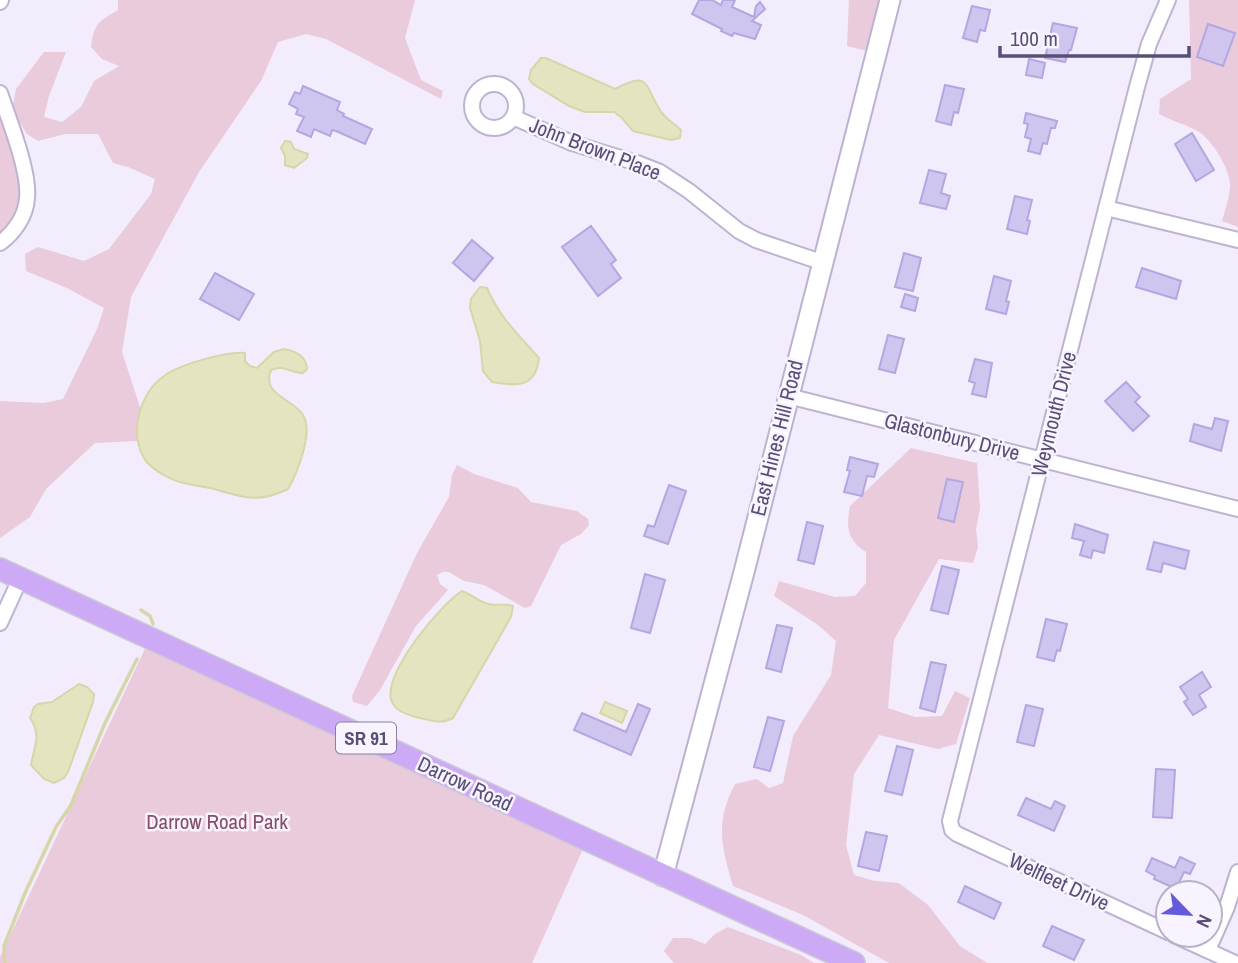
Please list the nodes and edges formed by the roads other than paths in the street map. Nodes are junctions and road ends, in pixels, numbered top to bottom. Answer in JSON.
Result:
{"nodes":[{"id":1,"x":890,"y":0,"type":"edge"},
{"id":2,"x":1168,"y":0,"type":"edge"},
{"id":3,"x":0,"y":93,"type":"edge"},
{"id":4,"x":513,"y":117,"type":"dead end"},
{"id":5,"x":1106,"y":208,"type":"junction"},
{"id":6,"x":1238,"y":240,"type":"edge"},
{"id":7,"x":0,"y":243,"type":"edge"},
{"id":8,"x":821,"y":262,"type":"junction"},
{"id":9,"x":788,"y":396,"type":"junction"},
{"id":10,"x":1043,"y":459,"type":"junction"},
{"id":11,"x":1238,"y":509,"type":"edge"},
{"id":12,"x":0,"y":569,"type":"edge"},
{"id":13,"x":20,"y":579,"type":"junction"},
{"id":14,"x":0,"y":623,"type":"edge"},
{"id":15,"x":952,"y":830,"type":"joint"},
{"id":16,"x":1238,"y":872,"type":"edge"},
{"id":17,"x":663,"y":876,"type":"junction"},
{"id":18,"x":1154,"y":925,"type":"edge"},
{"id":19,"x":1208,"y":950,"type":"joint"},
{"id":20,"x":854,"y":963,"type":"edge"},
{"id":21,"x":1235,"y":963,"type":"edge"}],
"edges":[{"from":1,"to":8,"type":"street","name":"East Hines Hill Road"},
{"from":2,"to":5,"type":"street","name":"Weymouth Drive"},
{"from":3,"to":7,"type":"street"},
{"from":4,"to":8,"type":"street","name":"John Brown Place"},
{"from":5,"to":6,"type":"street"},
{"from":5,"to":10,"type":"street","name":"Weymouth Drive"},
{"from":8,"to":9,"type":"street","name":"East Hines Hill Road"},
{"from":9,"to":10,"type":"street","name":"Glastonbury Drive"},
{"from":9,"to":17,"type":"street","name":"East Hines Hill Road"},
{"from":10,"to":11,"type":"street","name":"Glastonbury Drive"},
{"from":10,"to":15,"type":"street","name":"Weymouth Drive"},
{"from":12,"to":13,"type":"main road","name":"Darrow Road","number":"SR 91"},
{"from":13,"to":14,"type":"street"},
{"from":13,"to":17,"type":"main road","name":"Darrow Road","number":"SR 91"},
{"from":15,"to":18,"type":"street","name":"Welfleet Drive"},
{"from":16,"to":19,"type":"street"},
{"from":17,"to":20,"type":"main road","name":"Darrow Road","number":"SR 91"},
{"from":19,"to":21,"type":"street"}]}
